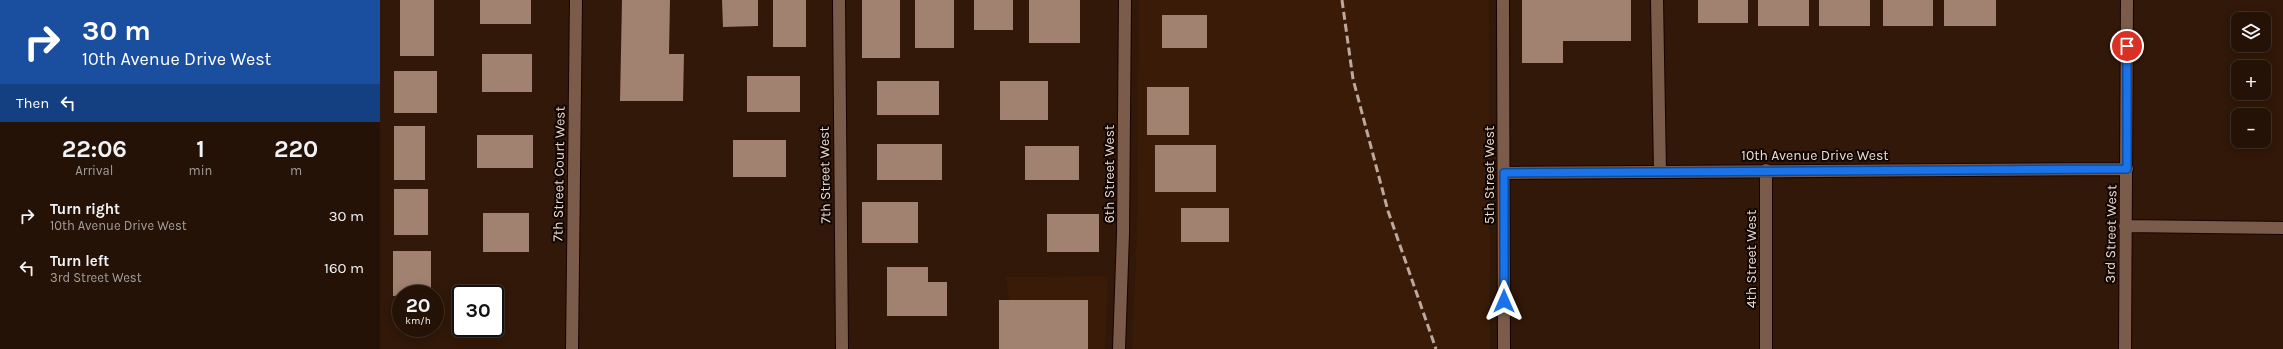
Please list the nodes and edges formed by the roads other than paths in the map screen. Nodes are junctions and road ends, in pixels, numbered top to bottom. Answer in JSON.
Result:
{"nodes":[{"id":1,"x":576,"y":0,"type":"edge"},
{"id":2,"x":839,"y":0,"type":"edge"},
{"id":3,"x":1125,"y":0,"type":"edge"},
{"id":4,"x":1503,"y":0,"type":"edge"},
{"id":5,"x":1657,"y":0,"type":"edge"},
{"id":6,"x":2127,"y":0,"type":"edge"},
{"id":7,"x":2127,"y":169,"type":"junction"},
{"id":8,"x":1766,"y":170,"type":"junction"},
{"id":9,"x":1660,"y":171,"type":"junction"},
{"id":10,"x":1504,"y":173,"type":"junction"},
{"id":11,"x":2125,"y":226,"type":"junction"},
{"id":12,"x":2283,"y":228,"type":"edge"},
{"id":13,"x":572,"y":349,"type":"edge"},
{"id":14,"x":842,"y":349,"type":"edge"},
{"id":15,"x":1118,"y":349,"type":"edge"},
{"id":16,"x":1504,"y":349,"type":"edge"},
{"id":17,"x":1766,"y":349,"type":"edge"},
{"id":18,"x":2125,"y":349,"type":"edge"}],
"edges":[{"from":1,"to":13,"type":"street","name":"7th Street Court West"},
{"from":2,"to":14,"type":"street","name":"7th Street West"},
{"from":3,"to":15,"type":"street","name":"6th Street West"},
{"from":4,"to":10,"type":"street","name":"5th Street West"},
{"from":5,"to":9,"type":"street"},
{"from":6,"to":7,"type":"street","name":"3rd Street West"},
{"from":7,"to":8,"type":"street","name":"10th Avenue Drive West"},
{"from":7,"to":11,"type":"street","name":"3rd Street West"},
{"from":8,"to":9,"type":"street","name":"10th Avenue Drive West"},
{"from":8,"to":17,"type":"street","name":"4th Street West"},
{"from":9,"to":10,"type":"street","name":"10th Avenue Drive West"},
{"from":10,"to":16,"type":"street","name":"5th Street West"},
{"from":11,"to":12,"type":"street"},
{"from":11,"to":18,"type":"street","name":"3rd Street West"}]}
